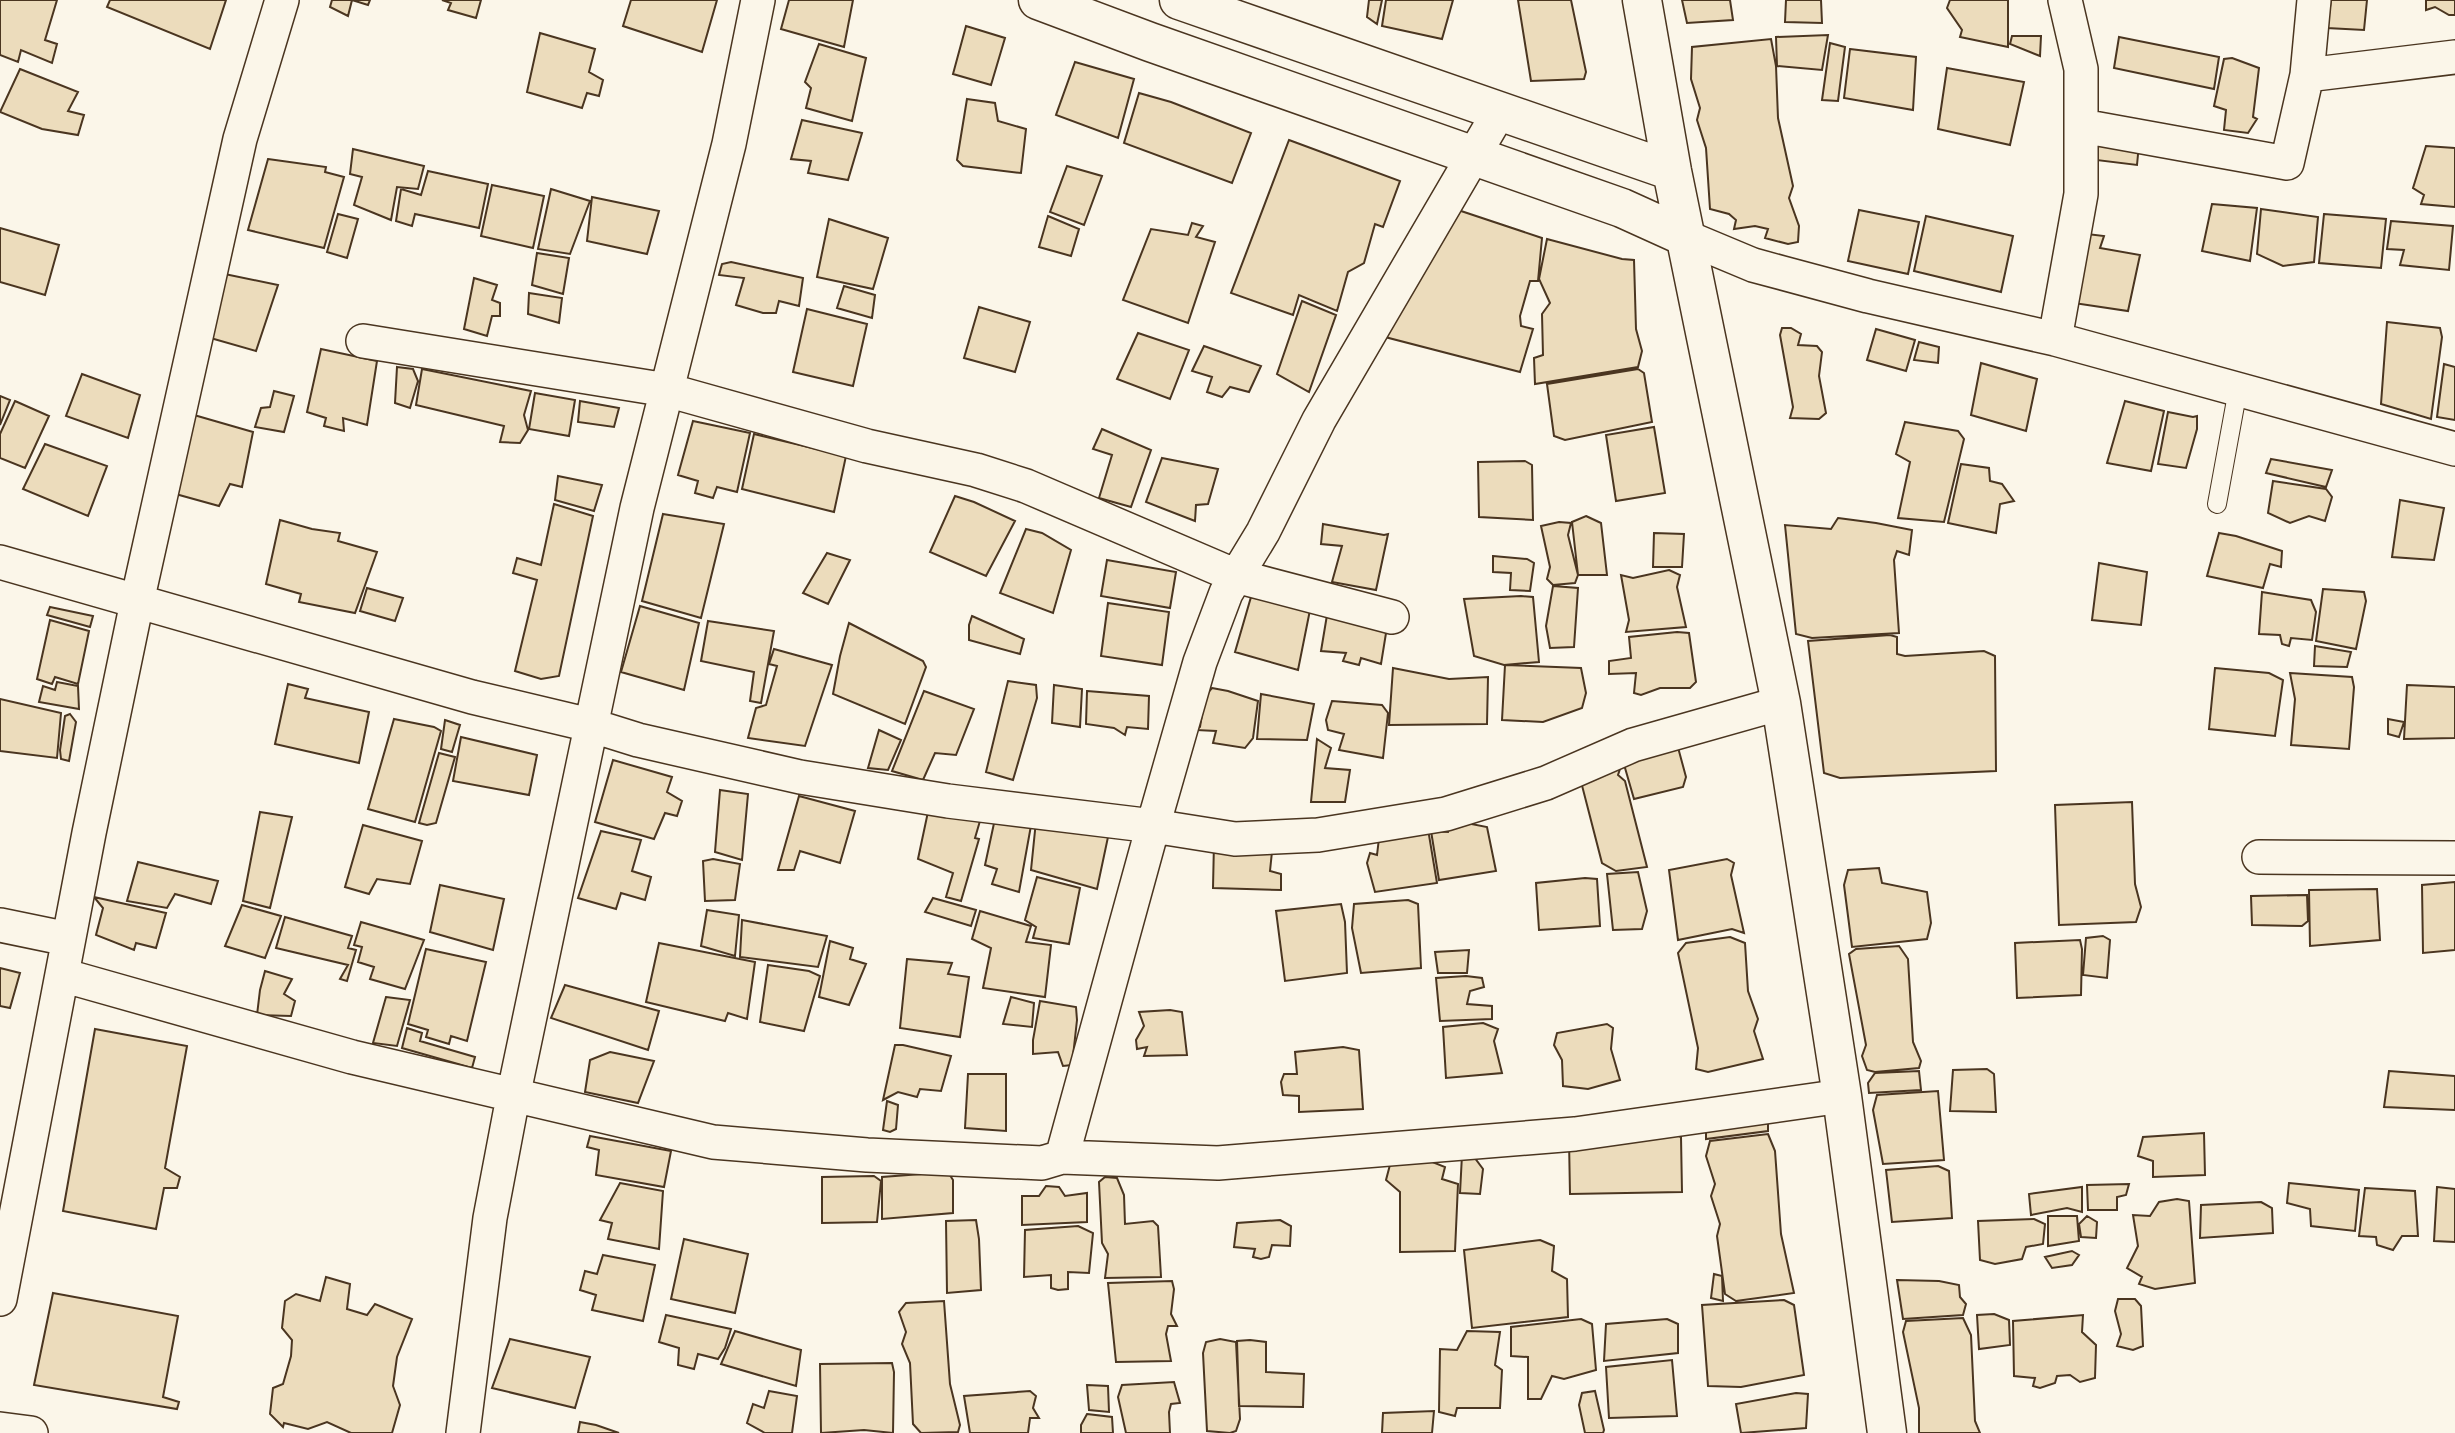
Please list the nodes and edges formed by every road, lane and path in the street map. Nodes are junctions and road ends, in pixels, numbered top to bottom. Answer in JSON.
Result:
{"nodes":[{"id":1,"x":282,"y":0,"type":"edge"},
{"id":2,"x":758,"y":0,"type":"edge"},
{"id":3,"x":1038,"y":0,"type":"edge"},
{"id":4,"x":1179,"y":0,"type":"edge"},
{"id":5,"x":1642,"y":0,"type":"edge"},
{"id":6,"x":2065,"y":0,"type":"edge"},
{"id":7,"x":2314,"y":0,"type":"edge"},
{"id":8,"x":2455,"y":57,"type":"edge"},
{"id":9,"x":2307,"y":75,"type":"junction"},
{"id":10,"x":1499,"y":112,"type":"junction"},
{"id":11,"x":2082,"y":126,"type":"junction"},
{"id":12,"x":1474,"y":156,"type":"junction"},
{"id":13,"x":1672,"y":172,"type":"junction"},
{"id":14,"x":1686,"y":237,"type":"junction"},
{"id":15,"x":2055,"y":339,"type":"junction"},
{"id":16,"x":363,"y":341,"type":"dead end"},
{"id":17,"x":2238,"y":389,"type":"junction"},
{"id":18,"x":667,"y":390,"type":"junction"},
{"id":19,"x":2455,"y":449,"type":"edge"},
{"id":20,"x":2217,"y":504,"type":"dead end"},
{"id":21,"x":0,"y":562,"type":"edge"},
{"id":22,"x":1236,"y":576,"type":"junction"},
{"id":23,"x":137,"y":602,"type":"junction"},
{"id":24,"x":1392,"y":617,"type":"dead end"},
{"id":25,"x":1781,"y":703,"type":"junction"},
{"id":26,"x":590,"y":724,"type":"junction"},
{"id":27,"x":1153,"y":826,"type":"junction"},
{"id":28,"x":2259,"y":857,"type":"dead end"},
{"id":29,"x":2455,"y":858,"type":"edge"},
{"id":30,"x":0,"y":925,"type":"edge"},
{"id":31,"x":68,"y":940,"type":"junction"},
{"id":32,"x":62,"y":975,"type":"junction"},
{"id":33,"x":1842,"y":1096,"type":"junction"},
{"id":34,"x":513,"y":1097,"type":"junction"},
{"id":35,"x":1062,"y":1157,"type":"junction"},
{"id":36,"x":0,"y":1299,"type":"edge"},
{"id":37,"x":0,"y":1429,"type":"edge"},
{"id":38,"x":31,"y":1433,"type":"edge"},
{"id":39,"x":463,"y":1433,"type":"edge"},
{"id":40,"x":1887,"y":1433,"type":"edge"}],
"edges":[{"from":1,"to":23,"type":"street"},
{"from":2,"to":18,"type":"street"},
{"from":3,"to":12,"type":"street"},
{"from":4,"to":10,"type":"street"},
{"from":5,"to":13,"type":"street"},
{"from":6,"to":11,"type":"street"},
{"from":7,"to":9,"type":"street"},
{"from":8,"to":9,"type":"street"},
{"from":9,"to":11,"type":"street"},
{"from":10,"to":12,"type":"street"},
{"from":10,"to":13,"type":"street"},
{"from":11,"to":15,"type":"street"},
{"from":12,"to":14,"type":"street"},
{"from":12,"to":22,"type":"street"},
{"from":13,"to":14,"type":"street"},
{"from":14,"to":15,"type":"street"},
{"from":14,"to":25,"type":"street"},
{"from":15,"to":17,"type":"street"},
{"from":16,"to":18,"type":"street"},
{"from":17,"to":19,"type":"street"},
{"from":17,"to":20,"type":"lane"},
{"from":18,"to":22,"type":"street"},
{"from":18,"to":26,"type":"street"},
{"from":21,"to":23,"type":"street"},
{"from":22,"to":24,"type":"street"},
{"from":22,"to":27,"type":"street"},
{"from":23,"to":26,"type":"street"},
{"from":23,"to":31,"type":"street"},
{"from":25,"to":27,"type":"street"},
{"from":25,"to":33,"type":"street"},
{"from":26,"to":27,"type":"street"},
{"from":26,"to":34,"type":"street"},
{"from":27,"to":35,"type":"street"},
{"from":28,"to":29,"type":"street"},
{"from":30,"to":31,"type":"street"},
{"from":31,"to":32,"type":"street"},
{"from":32,"to":34,"type":"street"},
{"from":32,"to":36,"type":"street"},
{"from":33,"to":35,"type":"street"},
{"from":33,"to":40,"type":"street"},
{"from":34,"to":35,"type":"street"},
{"from":34,"to":39,"type":"street"},
{"from":37,"to":38,"type":"street"}]}
